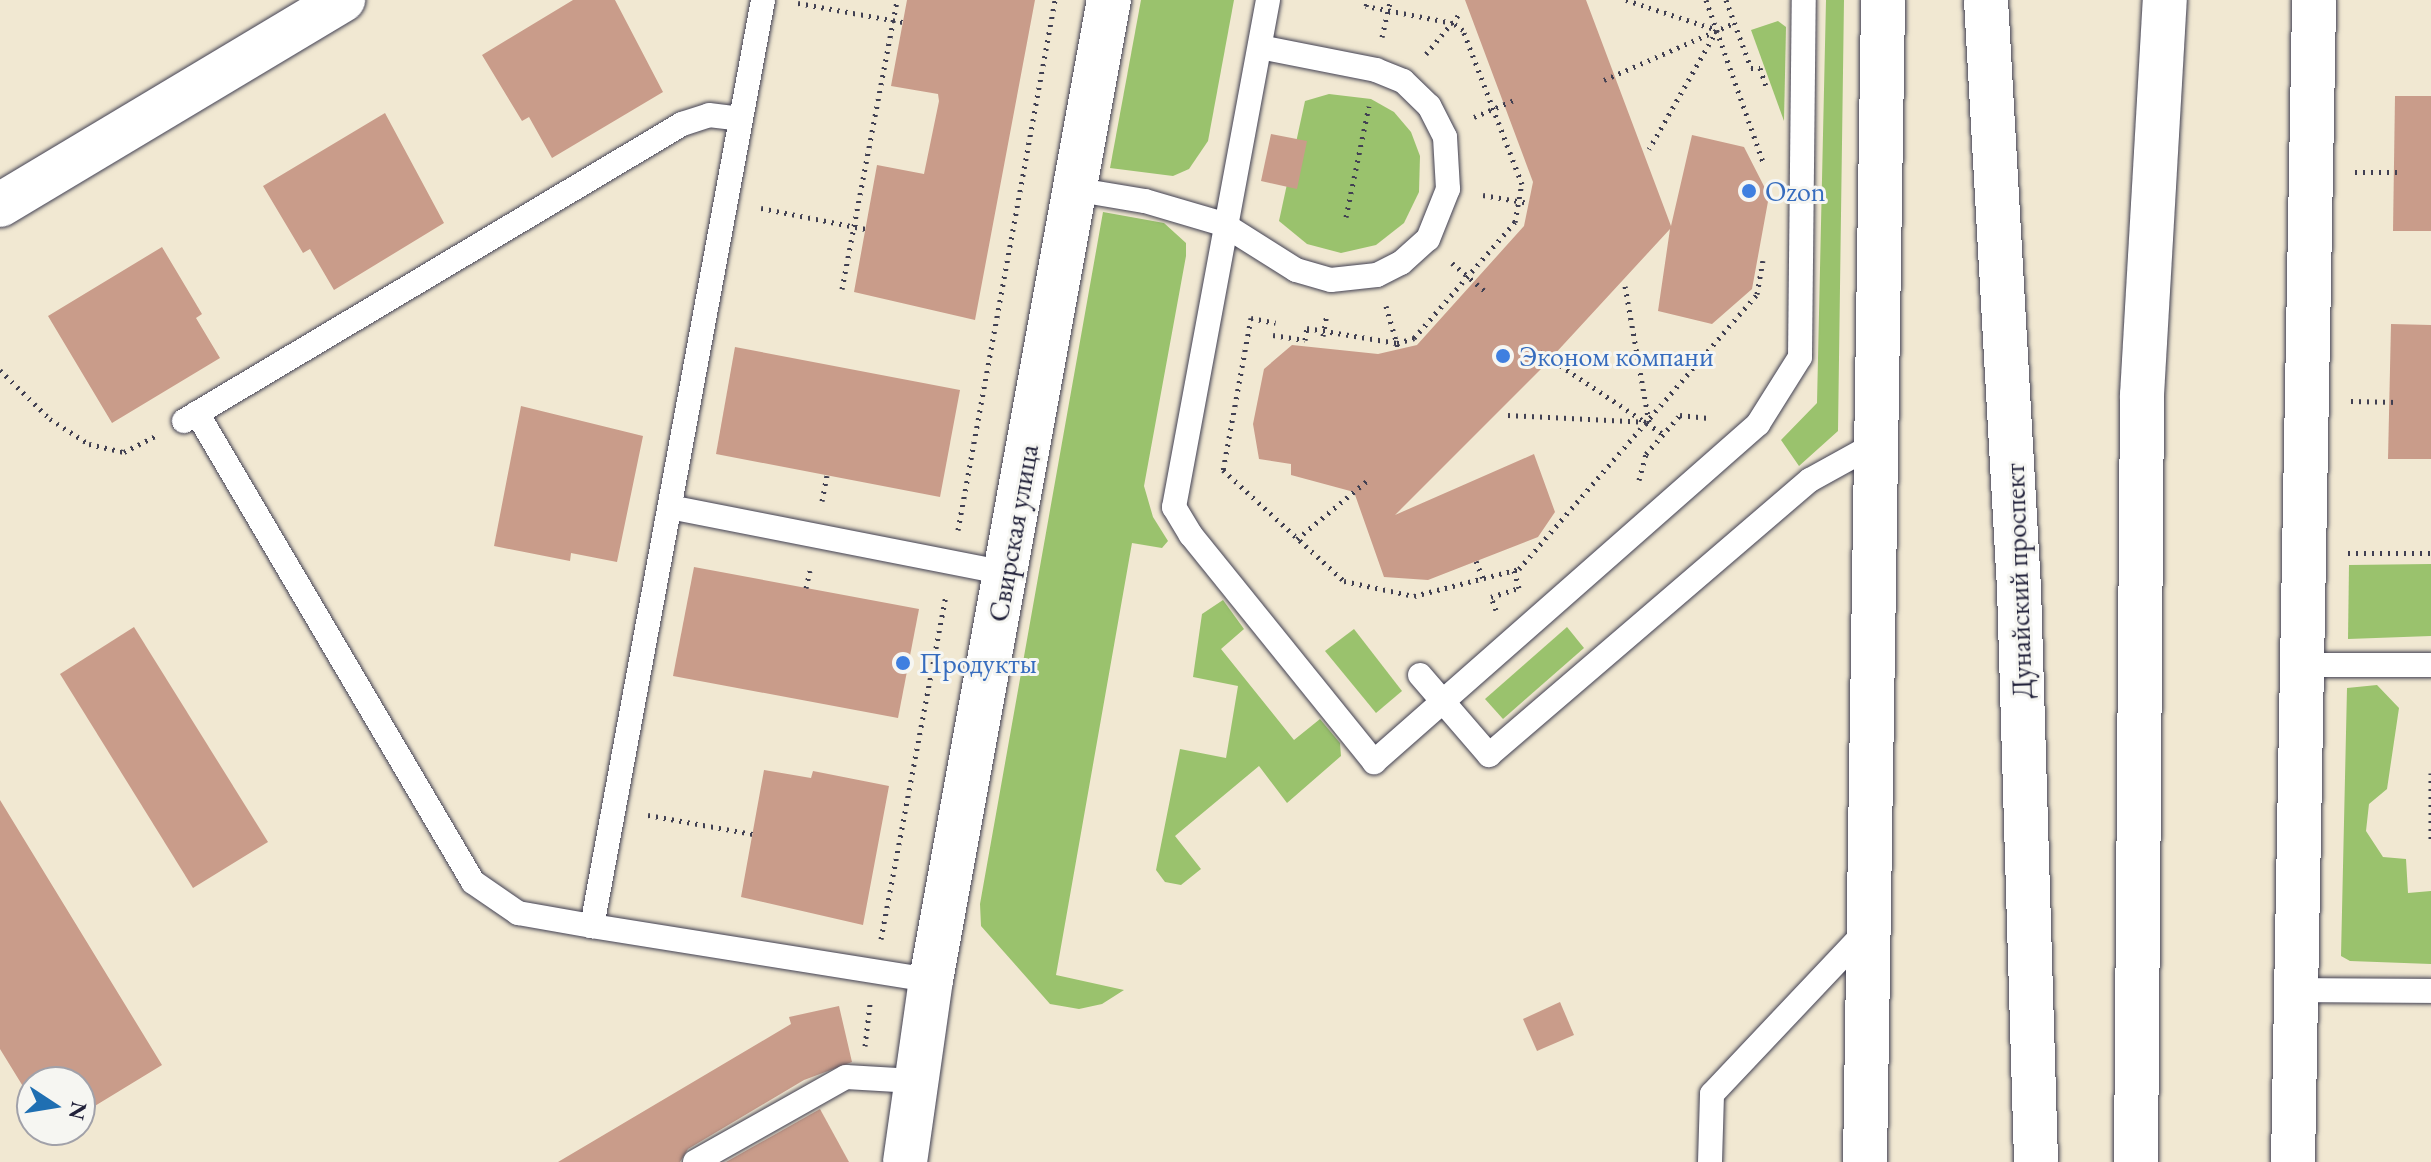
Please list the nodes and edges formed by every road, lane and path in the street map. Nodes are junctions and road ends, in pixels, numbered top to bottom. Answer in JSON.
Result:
{"nodes":[{"id":1,"x":343,"y":0,"type":"edge"},
{"id":2,"x":763,"y":0,"type":"edge"},
{"id":3,"x":784,"y":0,"type":"edge"},
{"id":4,"x":897,"y":0,"type":"edge"},
{"id":5,"x":1109,"y":0,"type":"edge"},
{"id":6,"x":1268,"y":0,"type":"edge"},
{"id":7,"x":1626,"y":0,"type":"edge"},
{"id":8,"x":1706,"y":0,"type":"edge"},
{"id":9,"x":1726,"y":0,"type":"edge"},
{"id":10,"x":1804,"y":0,"type":"edge"},
{"id":11,"x":1883,"y":0,"type":"edge"},
{"id":12,"x":1986,"y":0,"type":"edge"},
{"id":13,"x":2165,"y":0,"type":"edge"},
{"id":14,"x":2314,"y":0,"type":"edge"},
{"id":15,"x":1390,"y":3,"type":"dead end"},
{"id":16,"x":1461,"y":12,"type":"dead end"},
{"id":17,"x":894,"y":21,"type":"junction"},
{"id":18,"x":903,"y":22,"type":"dead end"},
{"id":19,"x":1734,"y":23,"type":"junction"},
{"id":20,"x":1717,"y":30,"type":"junction"},
{"id":21,"x":1260,"y":47,"type":"junction"},
{"id":22,"x":1743,"y":47,"type":"dead end"},
{"id":23,"x":1376,"y":70,"type":"junction"},
{"id":24,"x":1604,"y":80,"type":"dead end"},
{"id":25,"x":1403,"y":81,"type":"junction"},
{"id":26,"x":1514,"y":100,"type":"dead end"},
{"id":27,"x":741,"y":119,"type":"junction"},
{"id":28,"x":1463,"y":121,"type":"dead end"},
{"id":29,"x":1649,"y":149,"type":"dead end"},
{"id":30,"x":2344,"y":171,"type":"dead end"},
{"id":31,"x":2402,"y":172,"type":"dead end"},
{"id":32,"x":1769,"y":178,"type":"dead end"},
{"id":33,"x":1073,"y":189,"type":"junction"},
{"id":34,"x":1448,"y":189,"type":"junction"},
{"id":35,"x":726,"y":202,"type":"junction"},
{"id":36,"x":1529,"y":203,"type":"dead end"},
{"id":37,"x":0,"y":205,"type":"edge"},
{"id":38,"x":1346,"y":217,"type":"dead end"},
{"id":39,"x":1223,"y":224,"type":"junction"},
{"id":40,"x":854,"y":226,"type":"junction"},
{"id":41,"x":866,"y":229,"type":"dead end"},
{"id":42,"x":1764,"y":251,"type":"dead end"},
{"id":43,"x":1441,"y":254,"type":"dead end"},
{"id":44,"x":1377,"y":275,"type":"junction"},
{"id":45,"x":1625,"y":286,"type":"dead end"},
{"id":46,"x":842,"y":289,"type":"dead end"},
{"id":47,"x":1485,"y":291,"type":"dead end"},
{"id":48,"x":1251,"y":318,"type":"dead end"},
{"id":49,"x":1365,"y":338,"type":"dead end"},
{"id":50,"x":1365,"y":346,"type":"dead end"},
{"id":51,"x":1399,"y":351,"type":"dead end"},
{"id":52,"x":1540,"y":352,"type":"dead end"},
{"id":53,"x":0,"y":370,"type":"edge"},
{"id":54,"x":2341,"y":401,"type":"dead end"},
{"id":55,"x":2398,"y":402,"type":"dead end"},
{"id":56,"x":1508,"y":415,"type":"dead end"},
{"id":57,"x":1680,"y":415,"type":"dead end"},
{"id":58,"x":191,"y":417,"type":"junction"},
{"id":59,"x":1649,"y":422,"type":"junction"},
{"id":60,"x":1663,"y":434,"type":"junction"},
{"id":61,"x":1877,"y":443,"type":"junction"},
{"id":62,"x":1646,"y":454,"type":"dead end"},
{"id":63,"x":1368,"y":480,"type":"dead end"},
{"id":64,"x":670,"y":507,"type":"junction"},
{"id":65,"x":1297,"y":539,"type":"junction"},
{"id":66,"x":2339,"y":553,"type":"dead end"},
{"id":67,"x":2431,"y":553,"type":"edge"},
{"id":68,"x":1476,"y":561,"type":"dead end"},
{"id":69,"x":1514,"y":570,"type":"junction"},
{"id":70,"x":1006,"y":573,"type":"junction"},
{"id":71,"x":1483,"y":578,"type":"junction"},
{"id":72,"x":1491,"y":597,"type":"dead end"},
{"id":73,"x":2300,"y":665,"type":"junction"},
{"id":74,"x":2431,"y":665,"type":"edge"},
{"id":75,"x":1420,"y":675,"type":"dead end"},
{"id":76,"x":1444,"y":702,"type":"junction"},
{"id":77,"x":2431,"y":773,"type":"edge"},
{"id":78,"x":614,"y":809,"type":"junction"},
{"id":79,"x":753,"y":834,"type":"dead end"},
{"id":80,"x":2431,"y":840,"type":"edge"},
{"id":81,"x":592,"y":926,"type":"junction"},
{"id":82,"x":1869,"y":927,"type":"junction"},
{"id":83,"x":931,"y":980,"type":"junction"},
{"id":84,"x":2297,"y":990,"type":"junction"},
{"id":85,"x":2431,"y":991,"type":"edge"},
{"id":86,"x":914,"y":1081,"type":"junction"},
{"id":87,"x":695,"y":1162,"type":"edge"},
{"id":88,"x":905,"y":1162,"type":"edge"},
{"id":89,"x":1710,"y":1162,"type":"edge"},
{"id":90,"x":1865,"y":1162,"type":"edge"},
{"id":91,"x":2036,"y":1162,"type":"edge"},
{"id":92,"x":2136,"y":1162,"type":"edge"},
{"id":93,"x":2293,"y":1162,"type":"edge"}],
"edges":[{"from":1,"to":37,"type":"main road"},
{"from":2,"to":27,"type":"lane"},
{"from":3,"to":17,"type":"path"},
{"from":4,"to":17,"type":"path"},
{"from":5,"to":33,"type":"main road","name":"Свирская улица"},
{"from":6,"to":21,"type":"lane"},
{"from":7,"to":20,"type":"path"},
{"from":8,"to":20,"type":"path"},
{"from":9,"to":19,"type":"path"},
{"from":10,"to":76,"type":"lane"},
{"from":11,"to":61,"type":"main road"},
{"from":12,"to":91,"type":"main road","name":"Дунайский проспект"},
{"from":13,"to":92,"type":"main road"},
{"from":14,"to":73,"type":"main road"},
{"from":15,"to":23,"type":"path"},
{"from":16,"to":25,"type":"path"},
{"from":17,"to":18,"type":"path"},
{"from":17,"to":40,"type":"path"},
{"from":19,"to":20,"type":"path"},
{"from":19,"to":22,"type":"path"},
{"from":20,"to":24,"type":"path"},
{"from":20,"to":29,"type":"path"},
{"from":20,"to":32,"type":"path"},
{"from":21,"to":23,"type":"lane"},
{"from":21,"to":39,"type":"lane"},
{"from":23,"to":25,"type":"lane"},
{"from":23,"to":38,"type":"path"},
{"from":25,"to":34,"type":"lane"},
{"from":26,"to":28,"type":"path"},
{"from":27,"to":35,"type":"lane"},
{"from":27,"to":58,"type":"lane"},
{"from":30,"to":31,"type":"path"},
{"from":33,"to":39,"type":"lane"},
{"from":33,"to":70,"type":"main road","name":"Свирская улица"},
{"from":34,"to":36,"type":"path"},
{"from":34,"to":44,"type":"lane"},
{"from":35,"to":40,"type":"path"},
{"from":35,"to":64,"type":"lane"},
{"from":39,"to":44,"type":"lane"},
{"from":39,"to":76,"type":"lane"},
{"from":40,"to":41,"type":"path"},
{"from":40,"to":46,"type":"path"},
{"from":42,"to":59,"type":"path"},
{"from":43,"to":47,"type":"path"},
{"from":44,"to":51,"type":"path"},
{"from":45,"to":59,"type":"path"},
{"from":48,"to":65,"type":"path"},
{"from":49,"to":50,"type":"path"},
{"from":52,"to":59,"type":"path"},
{"from":53,"to":58,"type":"path"},
{"from":54,"to":55,"type":"path"},
{"from":56,"to":59,"type":"path"},
{"from":57,"to":60,"type":"path"},
{"from":58,"to":81,"type":"lane"},
{"from":59,"to":60,"type":"path"},
{"from":59,"to":69,"type":"path"},
{"from":60,"to":62,"type":"path"},
{"from":61,"to":76,"type":"lane"},
{"from":61,"to":82,"type":"main road"},
{"from":63,"to":65,"type":"path"},
{"from":64,"to":70,"type":"lane"},
{"from":64,"to":78,"type":"lane"},
{"from":65,"to":71,"type":"path"},
{"from":66,"to":67,"type":"path"},
{"from":68,"to":71,"type":"path"},
{"from":69,"to":71,"type":"path"},
{"from":69,"to":72,"type":"path"},
{"from":70,"to":83,"type":"main road","name":"Свирская улица"},
{"from":73,"to":74,"type":"lane"},
{"from":73,"to":84,"type":"main road"},
{"from":75,"to":76,"type":"lane"},
{"from":77,"to":80,"type":"path"},
{"from":78,"to":79,"type":"path"},
{"from":78,"to":81,"type":"lane"},
{"from":81,"to":83,"type":"lane"},
{"from":82,"to":89,"type":"lane"},
{"from":82,"to":90,"type":"main road"},
{"from":83,"to":86,"type":"main road","name":"Свирская улица"},
{"from":84,"to":85,"type":"lane"},
{"from":84,"to":93,"type":"main road"},
{"from":86,"to":87,"type":"lane"},
{"from":86,"to":88,"type":"main road","name":"Свирская улица"}]}
